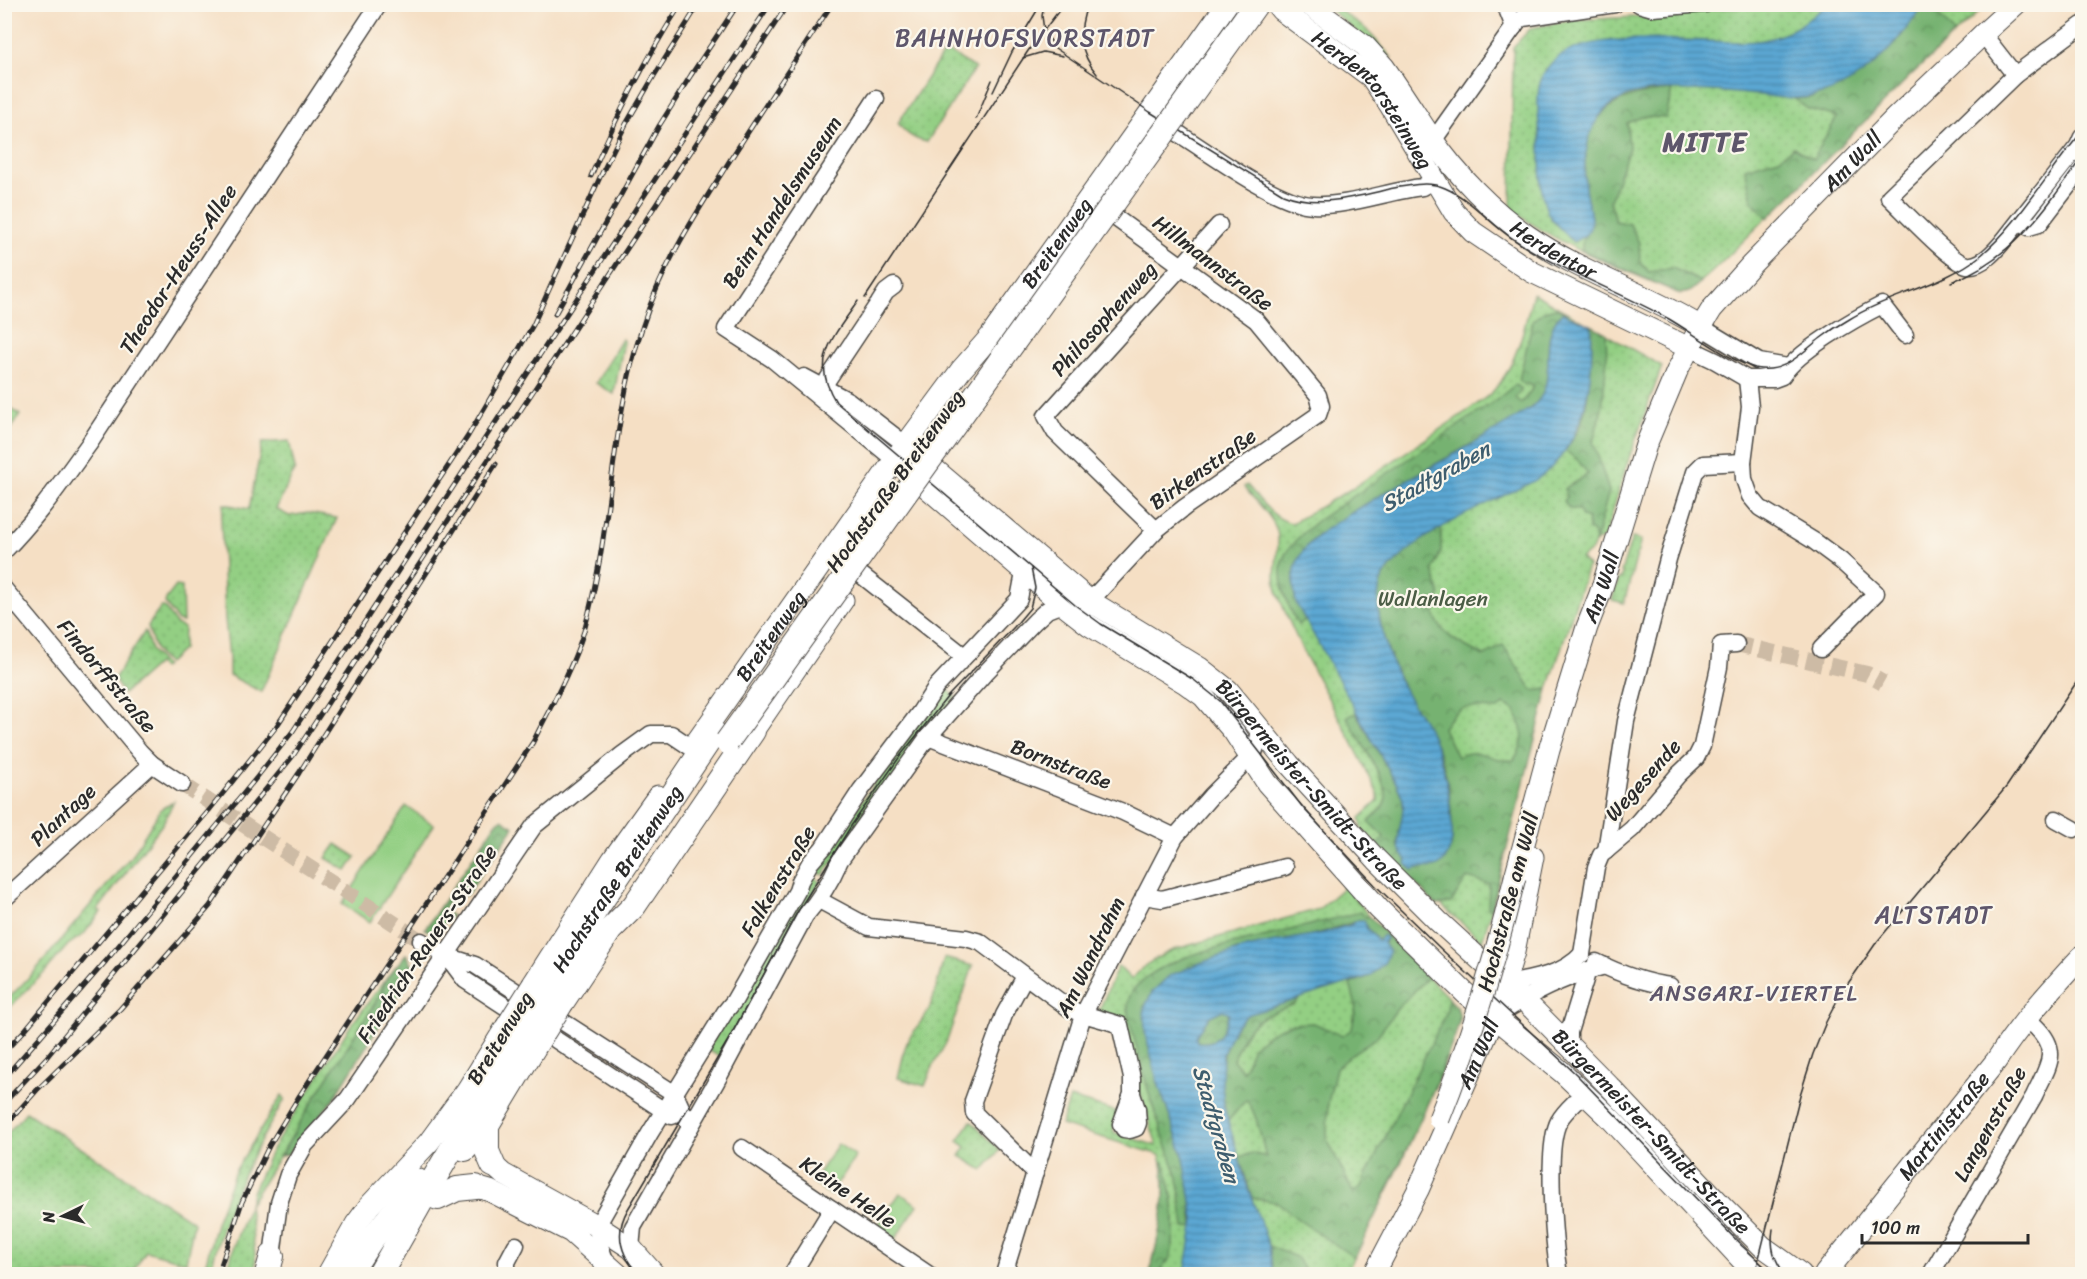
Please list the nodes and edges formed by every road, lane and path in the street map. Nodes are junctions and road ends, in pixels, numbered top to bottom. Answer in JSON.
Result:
{"nodes":[{"id":1,"x":379,"y":4,"type":"edge"},
{"id":2,"x":1227,"y":4,"type":"edge"},
{"id":3,"x":1238,"y":4,"type":"edge"},
{"id":4,"x":1256,"y":4,"type":"edge"},
{"id":5,"x":1267,"y":4,"type":"edge"},
{"id":6,"x":1276,"y":4,"type":"edge"},
{"id":7,"x":1308,"y":4,"type":"edge"},
{"id":8,"x":1505,"y":4,"type":"edge"},
{"id":9,"x":1615,"y":4,"type":"edge"},
{"id":10,"x":1640,"y":4,"type":"edge"},
{"id":11,"x":1705,"y":4,"type":"edge"},
{"id":12,"x":2016,"y":4,"type":"edge"},
{"id":13,"x":2082,"y":25,"type":"edge"},
{"id":14,"x":1514,"y":27,"type":"junction"},
{"id":15,"x":1983,"y":34,"type":"junction"},
{"id":16,"x":1359,"y":55,"type":"junction"},
{"id":17,"x":2015,"y":75,"type":"junction"},
{"id":18,"x":876,"y":99,"type":"dead end"},
{"id":19,"x":1176,"y":132,"type":"junction"},
{"id":20,"x":2082,"y":137,"type":"edge"},
{"id":21,"x":1433,"y":141,"type":"junction"},
{"id":22,"x":2082,"y":168,"type":"edge"},
{"id":23,"x":1434,"y":180,"type":"junction"},
{"id":24,"x":1097,"y":189,"type":"junction"},
{"id":25,"x":1114,"y":217,"type":"junction"},
{"id":26,"x":2020,"y":221,"type":"junction"},
{"id":27,"x":1219,"y":225,"type":"dead end"},
{"id":28,"x":1181,"y":267,"type":"junction"},
{"id":29,"x":894,"y":286,"type":"dead end"},
{"id":30,"x":1701,"y":327,"type":"junction"},
{"id":31,"x":726,"y":329,"type":"joint"},
{"id":32,"x":1905,"y":334,"type":"dead end"},
{"id":33,"x":981,"y":348,"type":"junction"},
{"id":34,"x":1689,"y":348,"type":"junction"},
{"id":35,"x":1009,"y":366,"type":"junction"},
{"id":36,"x":1785,"y":372,"type":"junction"},
{"id":37,"x":1747,"y":379,"type":"junction"},
{"id":38,"x":822,"y":393,"type":"junction"},
{"id":39,"x":1321,"y":406,"type":"joint"},
{"id":40,"x":901,"y":453,"type":"junction"},
{"id":41,"x":1743,"y":462,"type":"junction"},
{"id":42,"x":929,"y":477,"type":"junction"},
{"id":43,"x":1156,"y":530,"type":"junction"},
{"id":44,"x":4,"y":551,"type":"edge"},
{"id":45,"x":1024,"y":573,"type":"junction"},
{"id":46,"x":860,"y":574,"type":"junction"},
{"id":47,"x":4,"y":589,"type":"edge"},
{"id":48,"x":1090,"y":601,"type":"junction"},
{"id":49,"x":1062,"y":604,"type":"junction"},
{"id":50,"x":1729,"y":645,"type":"dead end"},
{"id":51,"x":1821,"y":649,"type":"dead end"},
{"id":52,"x":964,"y":656,"type":"junction"},
{"id":53,"x":1557,"y":722,"type":"junction"},
{"id":54,"x":1261,"y":729,"type":"junction"},
{"id":55,"x":753,"y":731,"type":"joint"},
{"id":56,"x":928,"y":737,"type":"junction"},
{"id":57,"x":721,"y":738,"type":"junction"},
{"id":58,"x":692,"y":748,"type":"junction"},
{"id":59,"x":1250,"y":758,"type":"junction"},
{"id":60,"x":152,"y":764,"type":"junction"},
{"id":61,"x":182,"y":784,"type":"tunnel mouth"},
{"id":62,"x":2056,"y":819,"type":"dead end"},
{"id":63,"x":2074,"y":829,"type":"dead end"},
{"id":64,"x":1175,"y":837,"type":"junction"},
{"id":65,"x":1606,"y":850,"type":"junction"},
{"id":66,"x":1285,"y":867,"type":"dead end"},
{"id":67,"x":1144,"y":896,"type":"junction"},
{"id":68,"x":4,"y":899,"type":"edge"},
{"id":69,"x":819,"y":900,"type":"junction"},
{"id":70,"x":610,"y":930,"type":"junction"},
{"id":71,"x":421,"y":941,"type":"tunnel mouth"},
{"id":72,"x":1582,"y":954,"type":"junction"},
{"id":73,"x":447,"y":956,"type":"junction"},
{"id":74,"x":2082,"y":956,"type":"edge"},
{"id":75,"x":1605,"y":966,"type":"junction"},
{"id":76,"x":1588,"y":970,"type":"junction"},
{"id":77,"x":1025,"y":976,"type":"junction"},
{"id":78,"x":2082,"y":977,"type":"edge"},
{"id":79,"x":1506,"y":984,"type":"junction"},
{"id":80,"x":1670,"y":986,"type":"dead end"},
{"id":81,"x":546,"y":992,"type":"junction"},
{"id":82,"x":1523,"y":999,"type":"junction"},
{"id":83,"x":1083,"y":1015,"type":"junction"},
{"id":84,"x":1494,"y":1018,"type":"junction"},
{"id":85,"x":2035,"y":1026,"type":"junction"},
{"id":86,"x":1552,"y":1029,"type":"junction"},
{"id":87,"x":519,"y":1036,"type":"junction"},
{"id":88,"x":1569,"y":1045,"type":"junction"},
{"id":89,"x":1530,"y":1046,"type":"junction"},
{"id":90,"x":1996,"y":1062,"type":"junction"},
{"id":91,"x":492,"y":1076,"type":"junction"},
{"id":92,"x":467,"y":1090,"type":"junction"},
{"id":93,"x":1584,"y":1093,"type":"junction"},
{"id":94,"x":675,"y":1094,"type":"junction"},
{"id":95,"x":1132,"y":1094,"type":"dead end"},
{"id":96,"x":664,"y":1111,"type":"junction"},
{"id":97,"x":487,"y":1125,"type":"junction"},
{"id":98,"x":690,"y":1127,"type":"junction"},
{"id":99,"x":443,"y":1146,"type":"junction"},
{"id":100,"x":741,"y":1148,"type":"dead end"},
{"id":101,"x":493,"y":1165,"type":"joint"},
{"id":102,"x":1035,"y":1173,"type":"junction"},
{"id":103,"x":476,"y":1187,"type":"joint"},
{"id":104,"x":438,"y":1198,"type":"junction"},
{"id":105,"x":832,"y":1209,"type":"junction"},
{"id":106,"x":600,"y":1230,"type":"junction"},
{"id":107,"x":571,"y":1232,"type":"junction"},
{"id":108,"x":632,"y":1237,"type":"junction"},
{"id":109,"x":516,"y":1245,"type":"dead end"},
{"id":110,"x":271,"y":1268,"type":"edge"},
{"id":111,"x":612,"y":1269,"type":"edge"},
{"id":112,"x":1374,"y":1274,"type":"edge"},
{"id":113,"x":328,"y":1275,"type":"edge"},
{"id":114,"x":349,"y":1275,"type":"edge"},
{"id":115,"x":380,"y":1275,"type":"edge"},
{"id":116,"x":396,"y":1275,"type":"edge"},
{"id":117,"x":507,"y":1275,"type":"edge"},
{"id":118,"x":654,"y":1275,"type":"edge"},
{"id":119,"x":792,"y":1275,"type":"edge"},
{"id":120,"x":928,"y":1275,"type":"edge"},
{"id":121,"x":1004,"y":1275,"type":"edge"},
{"id":122,"x":1361,"y":1275,"type":"edge"},
{"id":123,"x":1560,"y":1275,"type":"edge"},
{"id":124,"x":1755,"y":1275,"type":"edge"},
{"id":125,"x":1801,"y":1275,"type":"edge"},
{"id":126,"x":1826,"y":1275,"type":"edge"},
{"id":127,"x":1931,"y":1275,"type":"edge"}],
"edges":[{"from":1,"to":44,"type":"street","name":"Theodor-Heuss-Allee"},
{"from":2,"to":24,"type":"main road","name":"Breitenweg"},
{"from":3,"to":57,"type":"highway","name":"Hochstraße Breitenweg"},
{"from":4,"to":57,"type":"highway","name":"Hochstraße Breitenweg","bridge":true},
{"from":5,"to":19,"type":"main road","name":"Breitenweg"},
{"from":6,"to":16,"type":"main road","name":"Herdentorsteinweg"},
{"from":7,"to":16,"type":"main road","name":"Herdentorsteinweg"},
{"from":8,"to":14,"type":"street"},
{"from":9,"to":14,"type":"street"},
{"from":10,"to":11,"type":"street"},
{"from":12,"to":15,"type":"main road","name":"Am Wall"},
{"from":13,"to":17,"type":"street"},
{"from":14,"to":21,"type":"street"},
{"from":15,"to":17,"type":"street"},
{"from":15,"to":30,"type":"main road","name":"Am Wall"},
{"from":16,"to":21,"type":"main road","name":"Herdentorsteinweg"},
{"from":16,"to":23,"type":"main road","name":"Herdentorsteinweg"},
{"from":17,"to":26,"type":"street"},
{"from":18,"to":31,"type":"street","name":"Beim Handelsmuseum"},
{"from":19,"to":23,"type":"street"},
{"from":19,"to":25,"type":"main road","name":"Breitenweg"},
{"from":20,"to":26,"type":"street"},
{"from":21,"to":30,"type":"main road","name":"Herdentor"},
{"from":22,"to":26,"type":"street"},
{"from":23,"to":34,"type":"main road","name":"Herdentor"},
{"from":24,"to":25,"type":"street","name":"Hillmannstraße"},
{"from":24,"to":33,"type":"main road","name":"Breitenweg"},
{"from":25,"to":28,"type":"street","name":"Hillmannstraße"},
{"from":25,"to":35,"type":"main road","name":"Breitenweg"},
{"from":27,"to":28,"type":"street","name":"Philosophenweg"},
{"from":28,"to":39,"type":"street","name":"Hillmannstraße"},
{"from":28,"to":43,"type":"street","name":"Philosophenweg"},
{"from":29,"to":38,"type":"street"},
{"from":30,"to":34,"type":"main road","name":"Am Wall"},
{"from":30,"to":36,"type":"street"},
{"from":31,"to":38,"type":"street","name":"Bürgermeister-Smidt-Straße"},
{"from":32,"to":36,"type":"street"},
{"from":33,"to":35,"type":"main road"},
{"from":33,"to":40,"type":"main road","name":"Breitenweg"},
{"from":34,"to":37,"type":"street"},
{"from":34,"to":53,"type":"main road","name":"Am Wall"},
{"from":35,"to":42,"type":"main road","name":"Breitenweg"},
{"from":36,"to":37,"type":"street"},
{"from":37,"to":41,"type":"street"},
{"from":38,"to":40,"type":"street","name":"Bürgermeister-Smidt-Straße"},
{"from":39,"to":43,"type":"street","name":"Birkenstraße"},
{"from":40,"to":42,"type":"main road","name":"Bürgermeister-Smidt-Straße"},
{"from":40,"to":58,"type":"main road","name":"Breitenweg"},
{"from":41,"to":51,"type":"street"},
{"from":41,"to":65,"type":"street"},
{"from":42,"to":45,"type":"main road","name":"Bürgermeister-Smidt-Straße"},
{"from":42,"to":46,"type":"main road","name":"Breitenweg"},
{"from":42,"to":48,"type":"main road","name":"Bürgermeister-Smidt-Straße"},
{"from":43,"to":48,"type":"street","name":"Birkenstraße"},
{"from":45,"to":49,"type":"main road","name":"Bürgermeister-Smidt-Straße"},
{"from":45,"to":52,"type":"street","name":"Falkenstraße"},
{"from":46,"to":52,"type":"street"},
{"from":46,"to":55,"type":"main road","name":"Breitenweg"},
{"from":47,"to":60,"type":"street","name":"Findorffstraße"},
{"from":48,"to":54,"type":"main road","name":"Bürgermeister-Smidt-Straße"},
{"from":49,"to":56,"type":"street","name":"Falkenstraße"},
{"from":49,"to":59,"type":"main road","name":"Bürgermeister-Smidt-Straße"},
{"from":50,"to":65,"type":"street","name":"Wegesende"},
{"from":52,"to":94,"type":"street","name":"Falkenstraße"},
{"from":53,"to":79,"type":"main road","name":"Am Wall"},
{"from":53,"to":122,"type":"main road","name":"Hochstraße am Wall","bridge":true},
{"from":54,"to":59,"type":"street"},
{"from":54,"to":79,"type":"main road","name":"Bürgermeister-Smidt-Straße"},
{"from":55,"to":70,"type":"highway"},
{"from":56,"to":64,"type":"street","name":"Bornstraße"},
{"from":56,"to":69,"type":"street","name":"Falkenstraße"},
{"from":57,"to":70,"type":"highway","name":"Hochstraße Breitenweg"},
{"from":57,"to":81,"type":"highway","name":"Hochstraße Breitenweg"},
{"from":58,"to":73,"type":"street","name":"Friedrich-Rauers-Straße"},
{"from":58,"to":81,"type":"main road","name":"Breitenweg"},
{"from":59,"to":64,"type":"street","name":"Am Wandrahm"},
{"from":59,"to":84,"type":"main road","name":"Bürgermeister-Smidt-Straße"},
{"from":60,"to":61,"type":"street","name":"Findorffstraße"},
{"from":60,"to":68,"type":"street","name":"Plantage"},
{"from":62,"to":63,"type":"street"},
{"from":64,"to":67,"type":"street","name":"Am Wandrahm"},
{"from":65,"to":72,"type":"street"},
{"from":66,"to":67,"type":"street"},
{"from":67,"to":83,"type":"street","name":"Am Wandrahm"},
{"from":69,"to":77,"type":"street"},
{"from":69,"to":98,"type":"street","name":"Falkenstraße"},
{"from":70,"to":81,"type":"highway","name":"Breitenweg"},
{"from":71,"to":73,"type":"street"},
{"from":72,"to":75,"type":"street"},
{"from":72,"to":79,"type":"street"},
{"from":73,"to":94,"type":"street"},
{"from":73,"to":96,"type":"street"},
{"from":73,"to":110,"type":"street","name":"Friedrich-Rauers-Straße"},
{"from":74,"to":90,"type":"main road","name":"Martinistraße"},
{"from":75,"to":76,"type":"street"},
{"from":75,"to":80,"type":"street"},
{"from":76,"to":82,"type":"street"},
{"from":76,"to":88,"type":"street"},
{"from":77,"to":83,"type":"street"},
{"from":77,"to":102,"type":"street"},
{"from":78,"to":85,"type":"main road","name":"Martinistraße"},
{"from":79,"to":82,"type":"main road","name":"Bürgermeister-Smidt-Straße"},
{"from":79,"to":84,"type":"main road","name":"Am Wall"},
{"from":81,"to":87,"type":"highway","name":"Hochstraße Breitenweg","bridge":true},
{"from":82,"to":84,"type":"street"},
{"from":82,"to":86,"type":"main road","name":"Bürgermeister-Smidt-Straße"},
{"from":83,"to":95,"type":"street"},
{"from":83,"to":102,"type":"street","name":"Am Wandrahm"},
{"from":84,"to":89,"type":"main road","name":"Bürgermeister-Smidt-Straße"},
{"from":84,"to":112,"type":"main road","name":"Am Wall"},
{"from":85,"to":90,"type":"main road","name":"Martinistraße"},
{"from":85,"to":127,"type":"street","name":"Langenstraße"},
{"from":86,"to":88,"type":"main road","name":"Bürgermeister-Smidt-Straße"},
{"from":86,"to":89,"type":"main road"},
{"from":87,"to":91,"type":"highway","name":"Hochstraße Breitenweg"},
{"from":87,"to":92,"type":"main road","name":"Breitenweg"},
{"from":87,"to":97,"type":"highway","name":"Breitenweg"},
{"from":88,"to":125,"type":"main road","name":"Bürgermeister-Smidt-Straße"},
{"from":89,"to":93,"type":"main road","name":"Bürgermeister-Smidt-Straße"},
{"from":90,"to":126,"type":"main road","name":"Martinistraße"},
{"from":91,"to":99,"type":"highway"},
{"from":91,"to":115,"type":"highway","name":"Hochstraße Breitenweg"},
{"from":92,"to":99,"type":"highway"},
{"from":92,"to":113,"type":"main road","name":"Breitenweg"},
{"from":93,"to":123,"type":"street"},
{"from":93,"to":124,"type":"main road","name":"Bürgermeister-Smidt-Straße"},
{"from":94,"to":96,"type":"street","name":"Falkenstraße"},
{"from":94,"to":98,"type":"street"},
{"from":96,"to":98,"type":"street"},
{"from":96,"to":106,"type":"street","name":"Falkenstraße"},
{"from":97,"to":101,"type":"highway"},
{"from":97,"to":104,"type":"highway","name":"Breitenweg"},
{"from":98,"to":108,"type":"street","name":"Falkenstraße"},
{"from":99,"to":114,"type":"highway"},
{"from":100,"to":105,"type":"street","name":"Kleine Helle"},
{"from":101,"to":106,"type":"main road"},
{"from":102,"to":121,"type":"street","name":"Am Wandrahm"},
{"from":103,"to":104,"type":"highway"},
{"from":103,"to":107,"type":"main road"},
{"from":104,"to":116,"type":"highway","name":"Breitenweg"},
{"from":105,"to":119,"type":"street"},
{"from":105,"to":120,"type":"street","name":"Kleine Helle"},
{"from":106,"to":107,"type":"street"},
{"from":106,"to":108,"type":"main road"},
{"from":106,"to":111,"type":"street"},
{"from":107,"to":111,"type":"main road"},
{"from":108,"to":118,"type":"main road"},
{"from":109,"to":117,"type":"street"}]}
